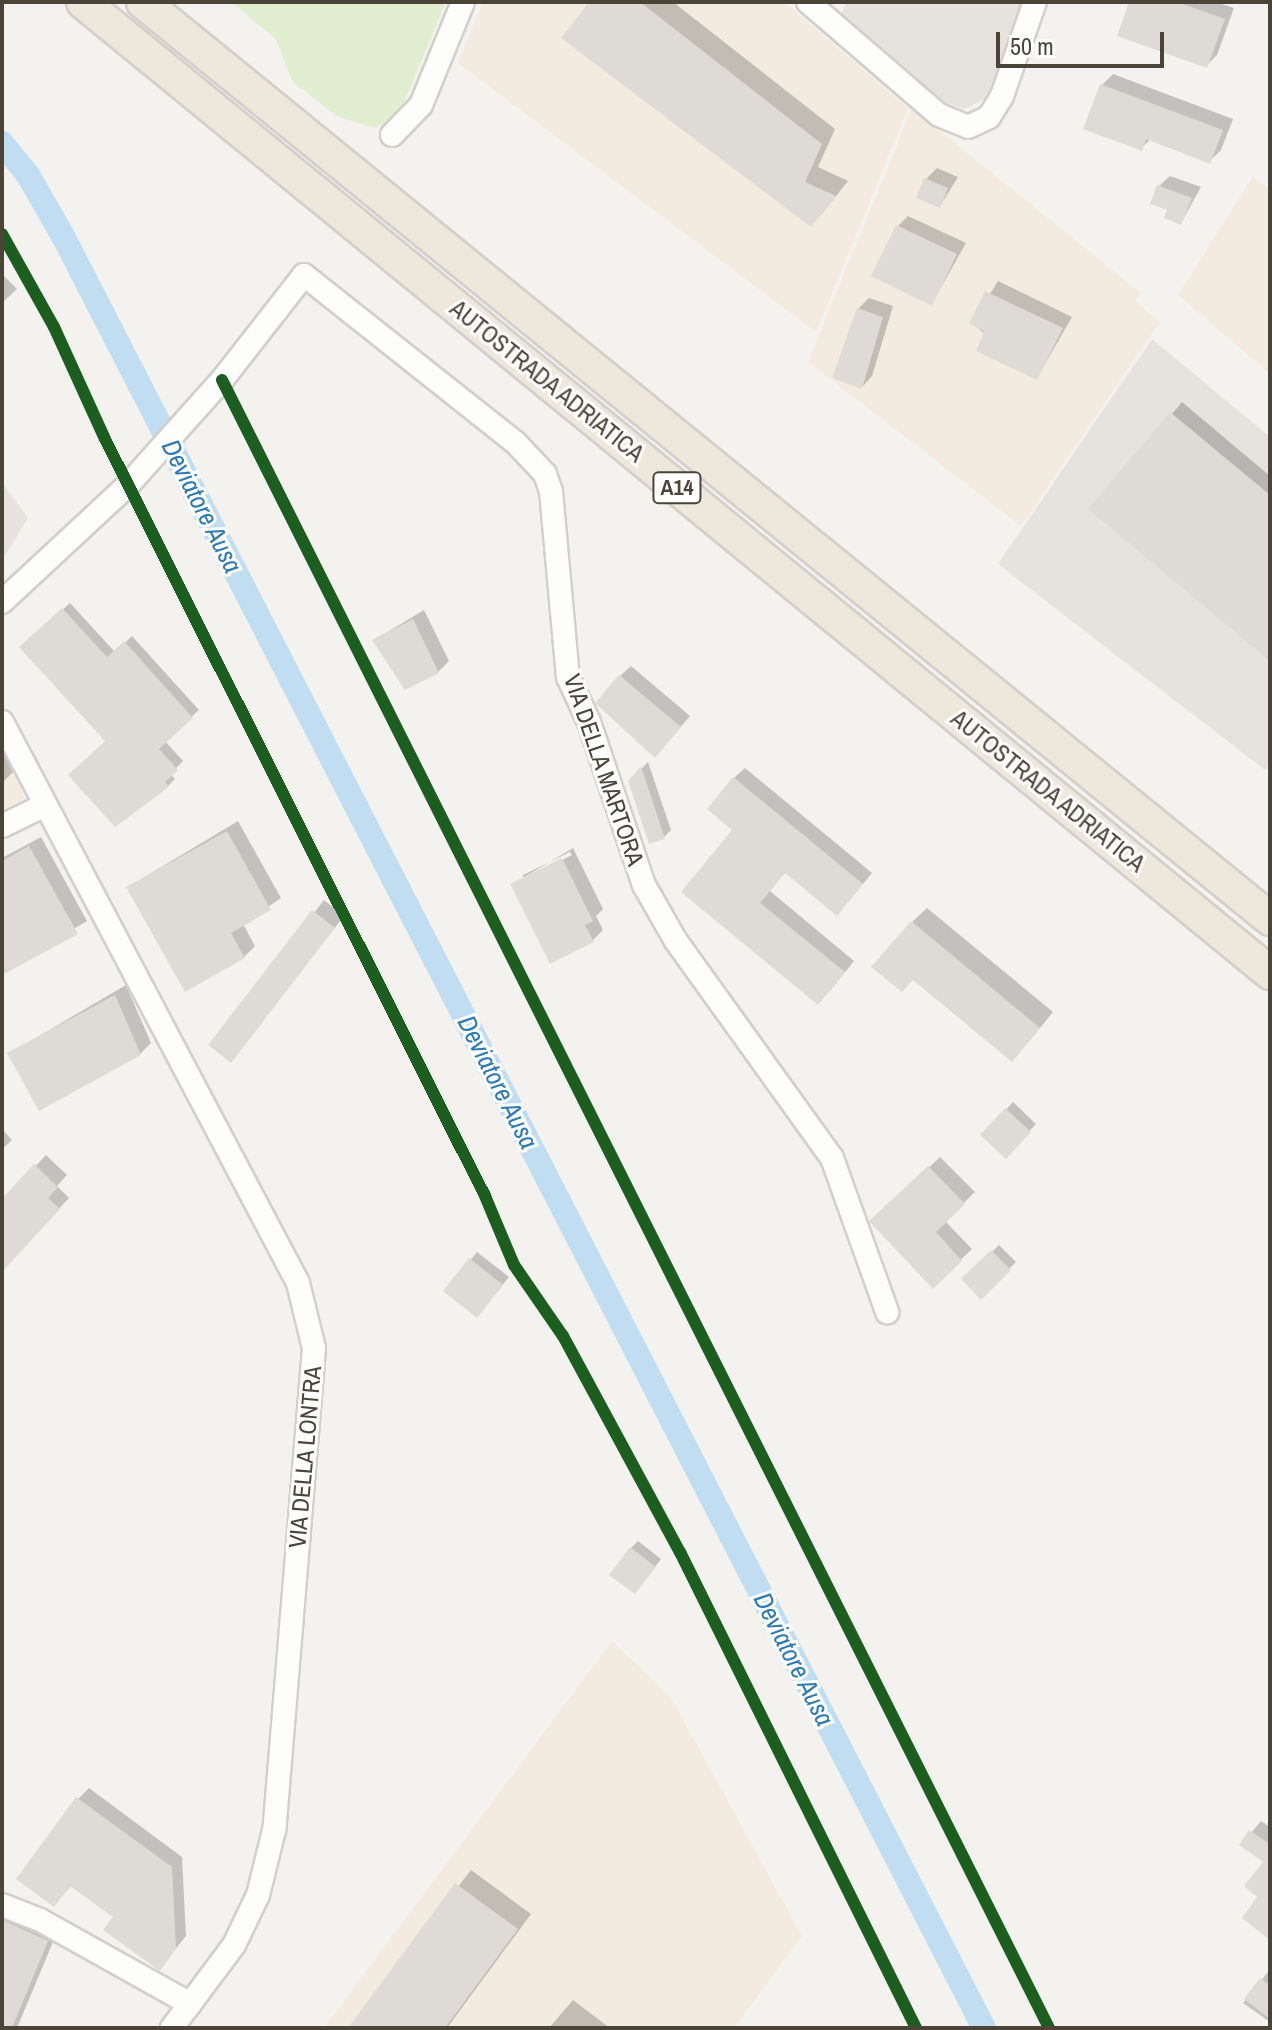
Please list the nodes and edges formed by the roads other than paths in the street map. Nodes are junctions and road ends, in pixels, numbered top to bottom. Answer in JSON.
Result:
{"nodes":[{"id":1,"x":83,"y":2,"type":"edge"},
{"id":2,"x":143,"y":2,"type":"edge"},
{"id":3,"x":463,"y":2,"type":"edge"},
{"id":4,"x":808,"y":2,"type":"edge"},
{"id":5,"x":1035,"y":2,"type":"edge"},
{"id":6,"x":392,"y":135,"type":"dead end"},
{"id":7,"x":2,"y":602,"type":"edge"},
{"id":8,"x":2,"y":722,"type":"edge"},
{"id":9,"x":43,"y":806,"type":"junction"},
{"id":10,"x":2,"y":826,"type":"edge"},
{"id":11,"x":1270,"y":919,"type":"edge"},
{"id":12,"x":1270,"y":973,"type":"edge"},
{"id":13,"x":887,"y":1312,"type":"dead end"},
{"id":14,"x":2,"y":1905,"type":"edge"},
{"id":15,"x":190,"y":2004,"type":"junction"},
{"id":16,"x":172,"y":2028,"type":"edge"}],
"edges":[{"from":1,"to":12,"type":"highway","name":"AUTOSTRADA ADRIATICA","number":"A14"},
{"from":2,"to":11,"type":"highway","name":"AUTOSTRADA ADRIATICA","number":"A14"},
{"from":3,"to":6,"type":"street"},
{"from":4,"to":5,"type":"street"},
{"from":7,"to":13,"type":"street","name":"VIA DELLA MARTORA"},
{"from":8,"to":9,"type":"street","name":"VIA DELLA LONTRA"},
{"from":9,"to":10,"type":"street"},
{"from":9,"to":15,"type":"street","name":"VIA DELLA LONTRA"},
{"from":14,"to":15,"type":"street"},
{"from":15,"to":16,"type":"street","name":"VIA DELLA LONTRA"}]}
